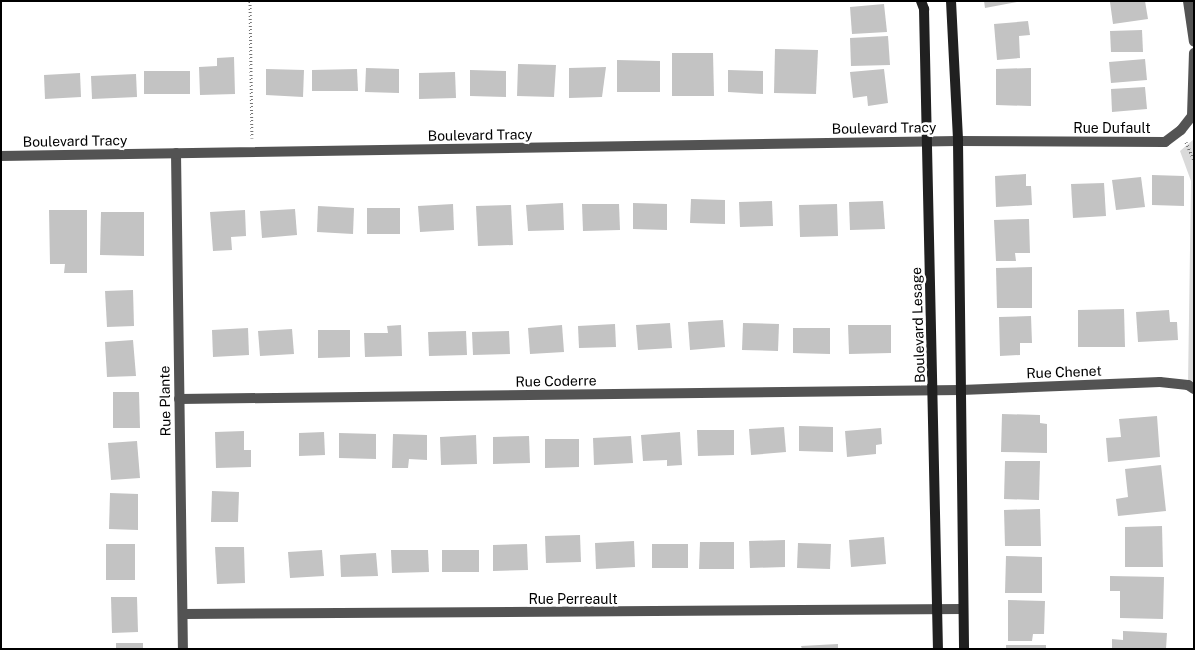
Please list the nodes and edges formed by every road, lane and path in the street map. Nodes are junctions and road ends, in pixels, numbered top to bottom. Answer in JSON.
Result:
{"nodes":[{"id":1,"x":250,"y":1,"type":"edge"},
{"id":2,"x":921,"y":1,"type":"edge"},
{"id":3,"x":950,"y":1,"type":"edge"},
{"id":4,"x":1188,"y":1,"type":"edge"},
{"id":5,"x":1194,"y":42,"type":"edge"},
{"id":6,"x":1194,"y":53,"type":"edge"},
{"id":7,"x":926,"y":141,"type":"junction"},
{"id":8,"x":958,"y":141,"type":"junction"},
{"id":9,"x":252,"y":152,"type":"junction"},
{"id":10,"x":176,"y":153,"type":"junction"},
{"id":11,"x":1,"y":156,"type":"edge"},
{"id":12,"x":934,"y":389,"type":"junction"},
{"id":13,"x":1194,"y":389,"type":"edge"},
{"id":14,"x":961,"y":390,"type":"junction"},
{"id":15,"x":179,"y":400,"type":"junction"},
{"id":16,"x":963,"y":609,"type":"junction"},
{"id":17,"x":937,"y":610,"type":"junction"},
{"id":18,"x":184,"y":614,"type":"junction"},
{"id":19,"x":183,"y":649,"type":"edge"},
{"id":20,"x":938,"y":649,"type":"edge"},
{"id":21,"x":964,"y":649,"type":"edge"}],
"edges":[{"from":1,"to":9,"type":"path"},
{"from":2,"to":7,"type":"street","name":"Boulevard Lesage"},
{"from":3,"to":8,"type":"street"},
{"from":4,"to":5,"type":"street"},
{"from":6,"to":8,"type":"street","name":"Rue Dufault"},
{"from":7,"to":8,"type":"street","name":"Boulevard Tracy"},
{"from":7,"to":9,"type":"street","name":"Boulevard Tracy"},
{"from":7,"to":12,"type":"street","name":"Boulevard Lesage"},
{"from":8,"to":14,"type":"street"},
{"from":9,"to":10,"type":"street","name":"Boulevard Tracy"},
{"from":10,"to":11,"type":"street","name":"Boulevard Tracy"},
{"from":10,"to":15,"type":"street","name":"Rue Plante"},
{"from":12,"to":14,"type":"street","name":"Rue Chenet"},
{"from":12,"to":15,"type":"street","name":"Rue Coderre"},
{"from":12,"to":17,"type":"street","name":"Boulevard Lesage"},
{"from":13,"to":14,"type":"street","name":"Rue Chenet"},
{"from":14,"to":16,"type":"street"},
{"from":15,"to":18,"type":"street","name":"Rue Plante"},
{"from":16,"to":17,"type":"street","name":"Rue Perreault"},
{"from":16,"to":21,"type":"street"},
{"from":17,"to":18,"type":"street","name":"Rue Perreault"},
{"from":17,"to":20,"type":"street","name":"Boulevard Lesage"},
{"from":18,"to":19,"type":"street","name":"Rue Plante"}]}
